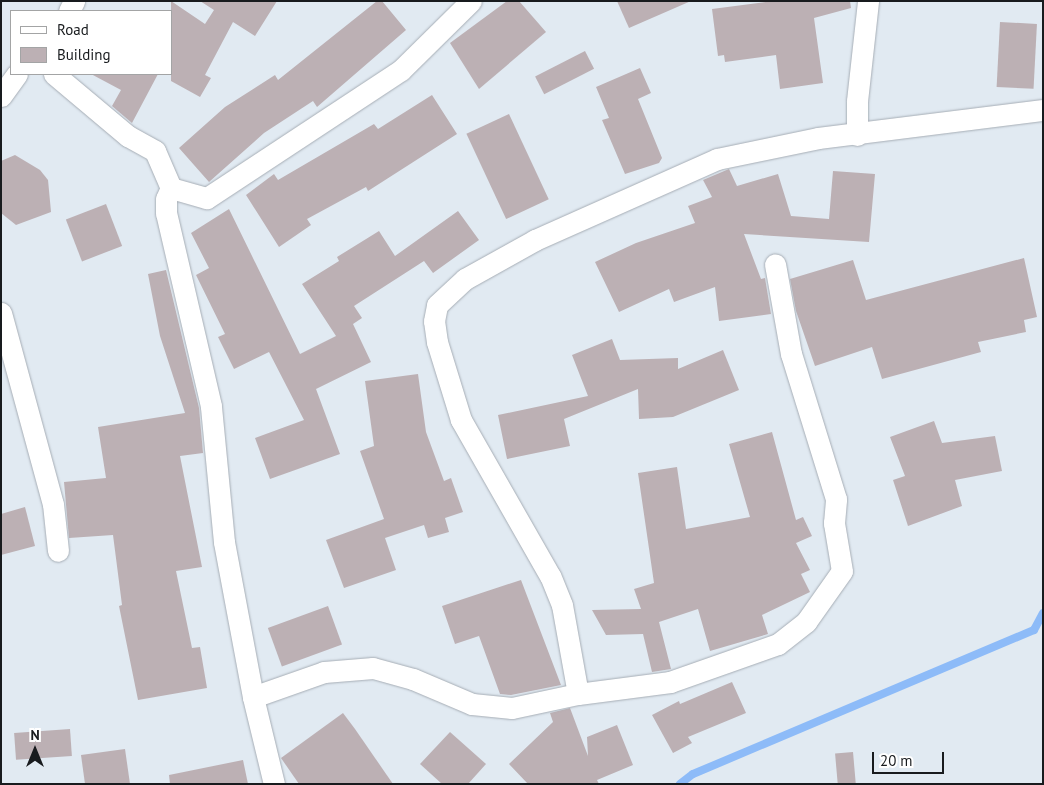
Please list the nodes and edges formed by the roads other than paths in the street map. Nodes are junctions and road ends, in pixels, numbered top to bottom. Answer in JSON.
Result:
{"nodes":[{"id":1,"x":471,"y":1,"type":"edge"},
{"id":2,"x":868,"y":1,"type":"edge"},
{"id":3,"x":15,"y":75,"type":"edge"},
{"id":4,"x":55,"y":75,"type":"edge"},
{"id":5,"x":1,"y":96,"type":"edge"},
{"id":6,"x":1043,"y":110,"type":"edge"},
{"id":7,"x":857,"y":135,"type":"junction"},
{"id":8,"x":171,"y":188,"type":"junction"},
{"id":9,"x":776,"y":264,"type":"dead end"},
{"id":10,"x":1,"y":313,"type":"edge"},
{"id":11,"x":58,"y":551,"type":"dead end"},
{"id":12,"x":578,"y":694,"type":"junction"},
{"id":13,"x":253,"y":697,"type":"junction"},
{"id":14,"x":274,"y":784,"type":"edge"}],
"edges":[{"from":1,"to":8,"type":"street"},
{"from":2,"to":7,"type":"street"},
{"from":3,"to":5,"type":"street"},
{"from":4,"to":8,"type":"street"},
{"from":6,"to":7,"type":"street"},
{"from":7,"to":12,"type":"street"},
{"from":8,"to":13,"type":"street"},
{"from":9,"to":12,"type":"street"},
{"from":10,"to":11,"type":"street"},
{"from":12,"to":13,"type":"street"},
{"from":13,"to":14,"type":"street"}]}
